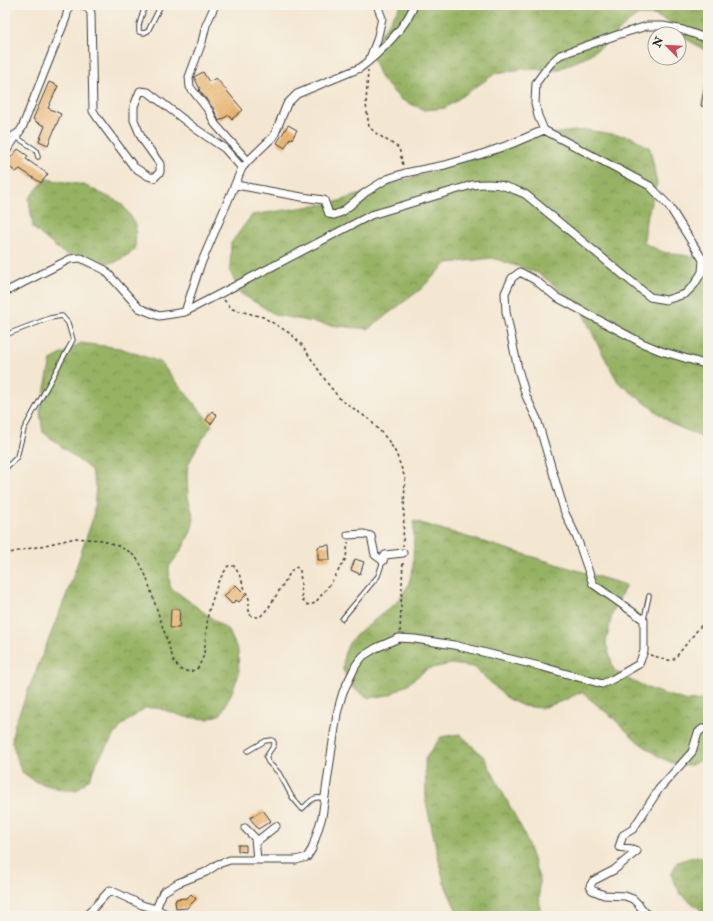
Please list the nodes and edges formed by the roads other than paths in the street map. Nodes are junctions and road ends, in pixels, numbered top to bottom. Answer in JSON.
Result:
{"nodes":[{"id":1,"x":68,"y":5,"type":"edge"},
{"id":2,"x":82,"y":5,"type":"edge"},
{"id":3,"x":145,"y":5,"type":"edge"},
{"id":4,"x":161,"y":5,"type":"edge"},
{"id":5,"x":216,"y":5,"type":"edge"},
{"id":6,"x":377,"y":5,"type":"edge"},
{"id":7,"x":414,"y":5,"type":"edge"},
{"id":8,"x":708,"y":39,"type":"edge"},
{"id":9,"x":368,"y":62,"type":"junction"},
{"id":10,"x":22,"y":128,"type":"junction"},
{"id":11,"x":544,"y":130,"type":"junction"},
{"id":12,"x":16,"y":137,"type":"junction"},
{"id":13,"x":5,"y":138,"type":"edge"},
{"id":14,"x":5,"y":152,"type":"edge"},
{"id":15,"x":38,"y":157,"type":"dead end"},
{"id":16,"x":248,"y":161,"type":"junction"},
{"id":17,"x":242,"y":168,"type":"junction"},
{"id":18,"x":236,"y":185,"type":"junction"},
{"id":19,"x":705,"y":261,"type":"edge"},
{"id":20,"x":5,"y":292,"type":"edge"},
{"id":21,"x":185,"y":312,"type":"junction"},
{"id":22,"x":5,"y":335,"type":"edge"},
{"id":23,"x":708,"y":365,"type":"edge"},
{"id":24,"x":5,"y":469,"type":"edge"},
{"id":25,"x":348,"y":535,"type":"road end"},
{"id":26,"x":403,"y":553,"type":"road end"},
{"id":27,"x":383,"y":561,"type":"junction"},
{"id":28,"x":649,"y":596,"type":"dead end"},
{"id":29,"x":342,"y":619,"type":"dead end"},
{"id":30,"x":644,"y":620,"type":"junction"},
{"id":31,"x":708,"y":727,"type":"edge"},
{"id":32,"x":248,"y":751,"type":"dead end"},
{"id":33,"x":325,"y":799,"type":"junction"},
{"id":34,"x":276,"y":826,"type":"dead end"},
{"id":35,"x":245,"y":828,"type":"dead end"},
{"id":36,"x":256,"y":842,"type":"junction"},
{"id":37,"x":257,"y":860,"type":"junction"},
{"id":38,"x":156,"y":909,"type":"junction"},
{"id":39,"x":86,"y":916,"type":"edge"},
{"id":40,"x":194,"y":916,"type":"edge"},
{"id":41,"x":648,"y":916,"type":"edge"}],
"edges":[{"from":1,"to":10,"type":"street"},
{"from":2,"to":17,"type":"street"},
{"from":3,"to":4,"type":"lane"},
{"from":5,"to":16,"type":"street"},
{"from":6,"to":9,"type":"street"},
{"from":7,"to":9,"type":"street"},
{"from":8,"to":11,"type":"street"},
{"from":9,"to":16,"type":"street"},
{"from":10,"to":12,"type":"street"},
{"from":10,"to":13,"type":"lane"},
{"from":11,"to":18,"type":"street"},
{"from":11,"to":19,"type":"street"},
{"from":12,"to":14,"type":"street"},
{"from":12,"to":15,"type":"lane"},
{"from":16,"to":17,"type":"street"},
{"from":17,"to":18,"type":"street"},
{"from":18,"to":21,"type":"street"},
{"from":19,"to":21,"type":"street"},
{"from":20,"to":21,"type":"street"},
{"from":22,"to":24,"type":"lane"},
{"from":23,"to":30,"type":"street"},
{"from":25,"to":27,"type":"street"},
{"from":26,"to":27,"type":"street"},
{"from":27,"to":29,"type":"lane"},
{"from":28,"to":30,"type":"lane"},
{"from":30,"to":33,"type":"street"},
{"from":31,"to":41,"type":"street"},
{"from":32,"to":33,"type":"lane"},
{"from":33,"to":37,"type":"street"},
{"from":34,"to":36,"type":"street"},
{"from":35,"to":36,"type":"street"},
{"from":36,"to":37,"type":"street"},
{"from":37,"to":38,"type":"street"},
{"from":38,"to":39,"type":"street"},
{"from":38,"to":40,"type":"street"}]}
